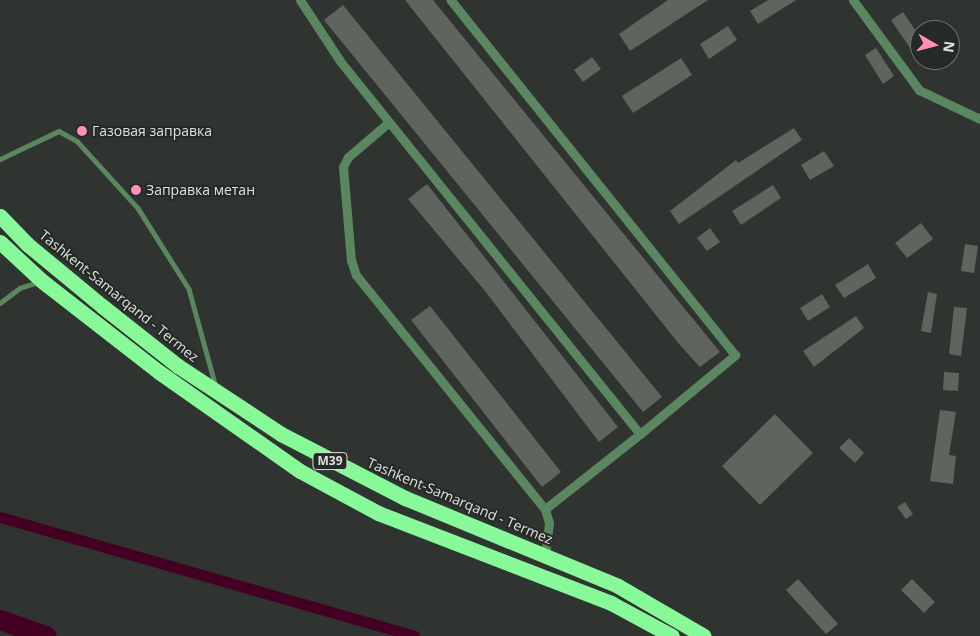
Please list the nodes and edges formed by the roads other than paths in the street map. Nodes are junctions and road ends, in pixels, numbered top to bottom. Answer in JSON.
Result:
{"nodes":[{"id":1,"x":300,"y":0,"type":"edge"},
{"id":2,"x":451,"y":0,"type":"edge"},
{"id":3,"x":853,"y":0,"type":"edge"},
{"id":4,"x":980,"y":119,"type":"edge"},
{"id":5,"x":389,"y":122,"type":"junction"},
{"id":6,"x":0,"y":159,"type":"edge"},
{"id":7,"x":0,"y":216,"type":"edge"},
{"id":8,"x":0,"y":242,"type":"edge"},
{"id":9,"x":42,"y":281,"type":"junction"},
{"id":10,"x":0,"y":303,"type":"edge"},
{"id":11,"x":218,"y":393,"type":"junction"},
{"id":12,"x":640,"y":434,"type":"junction"},
{"id":13,"x":545,"y":509,"type":"junction"},
{"id":14,"x":443,"y":514,"type":"junction"},
{"id":15,"x":436,"y":538,"type":"junction"},
{"id":16,"x":545,"y":556,"type":"junction"},
{"id":17,"x":672,"y":636,"type":"edge"},
{"id":18,"x":704,"y":636,"type":"edge"}],
"edges":[{"from":1,"to":5,"type":"street"},
{"from":2,"to":12,"type":"street"},
{"from":3,"to":4,"type":"street"},
{"from":5,"to":12,"type":"street"},
{"from":5,"to":13,"type":"street"},
{"from":6,"to":11,"type":"lane"},
{"from":7,"to":11,"type":"highway","name":"Tashkent-Samarqand - Termez","number":"M39"},
{"from":8,"to":9,"type":"highway","number":"M39"},
{"from":9,"to":10,"type":"lane"},
{"from":9,"to":15,"type":"highway","number":"M39"},
{"from":11,"to":14,"type":"highway","name":"Tashkent-Samarqand - Termez","number":"M39"},
{"from":12,"to":13,"type":"street"},
{"from":13,"to":16,"type":"street"},
{"from":14,"to":15,"type":"highway"},
{"from":14,"to":16,"type":"highway","name":"Tashkent-Samarqand - Termez","number":"M39"},
{"from":15,"to":17,"type":"highway","number":"M39"},
{"from":16,"to":18,"type":"highway","name":"Tashkent-Samarqand - Termez","number":"M39"}]}
